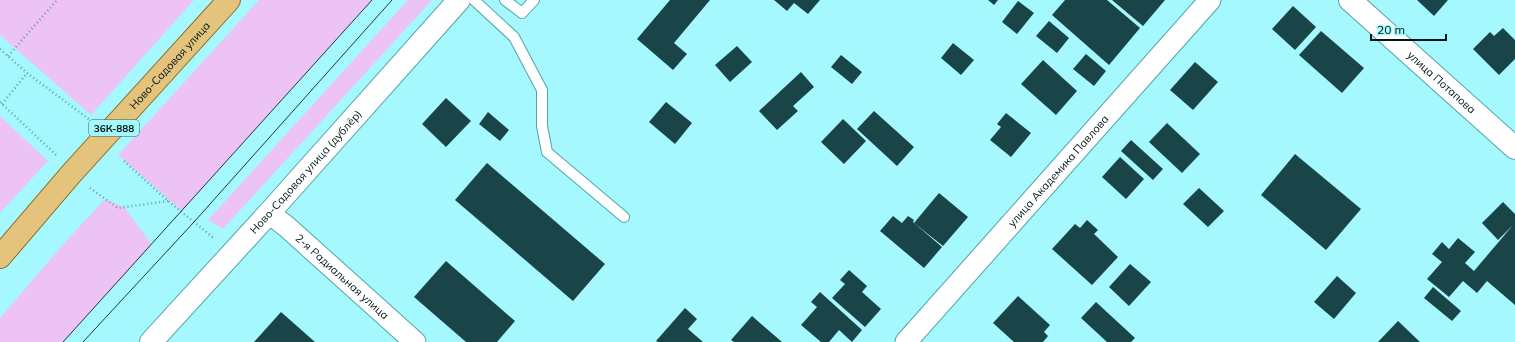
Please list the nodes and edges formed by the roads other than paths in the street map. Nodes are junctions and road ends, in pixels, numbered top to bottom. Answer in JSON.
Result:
{"nodes":[{"id":1,"x":229,"y":0,"type":"edge"},
{"id":2,"x":459,"y":0,"type":"edge"},
{"id":3,"x":474,"y":0,"type":"edge"},
{"id":4,"x":505,"y":0,"type":"edge"},
{"id":5,"x":534,"y":0,"type":"edge"},
{"id":6,"x":1210,"y":0,"type":"edge"},
{"id":7,"x":1350,"y":0,"type":"edge"},
{"id":8,"x":1515,"y":148,"type":"edge"},
{"id":9,"x":269,"y":213,"type":"junction"},
{"id":10,"x":624,"y":217,"type":"dead end"},
{"id":11,"x":0,"y":257,"type":"edge"},
{"id":12,"x":151,"y":342,"type":"edge"},
{"id":13,"x":415,"y":342,"type":"edge"},
{"id":14,"x":906,"y":342,"type":"edge"}],
"edges":[{"from":1,"to":11,"type":"main road","name":"Ново-Садовая улица","number":"36К-888"},
{"from":2,"to":9,"type":"street","name":"Ново-Садовая улица (дублёр)"},
{"from":3,"to":10,"type":"lane"},
{"from":4,"to":5,"type":"lane"},
{"from":6,"to":14,"type":"street","name":"улица Академика Павлова"},
{"from":7,"to":8,"type":"street","name":"улица Потапова"},
{"from":9,"to":12,"type":"street","name":"Ново-Садовая улица (дублёр)"},
{"from":9,"to":13,"type":"street","name":"2-я Радиальная улица"}]}
